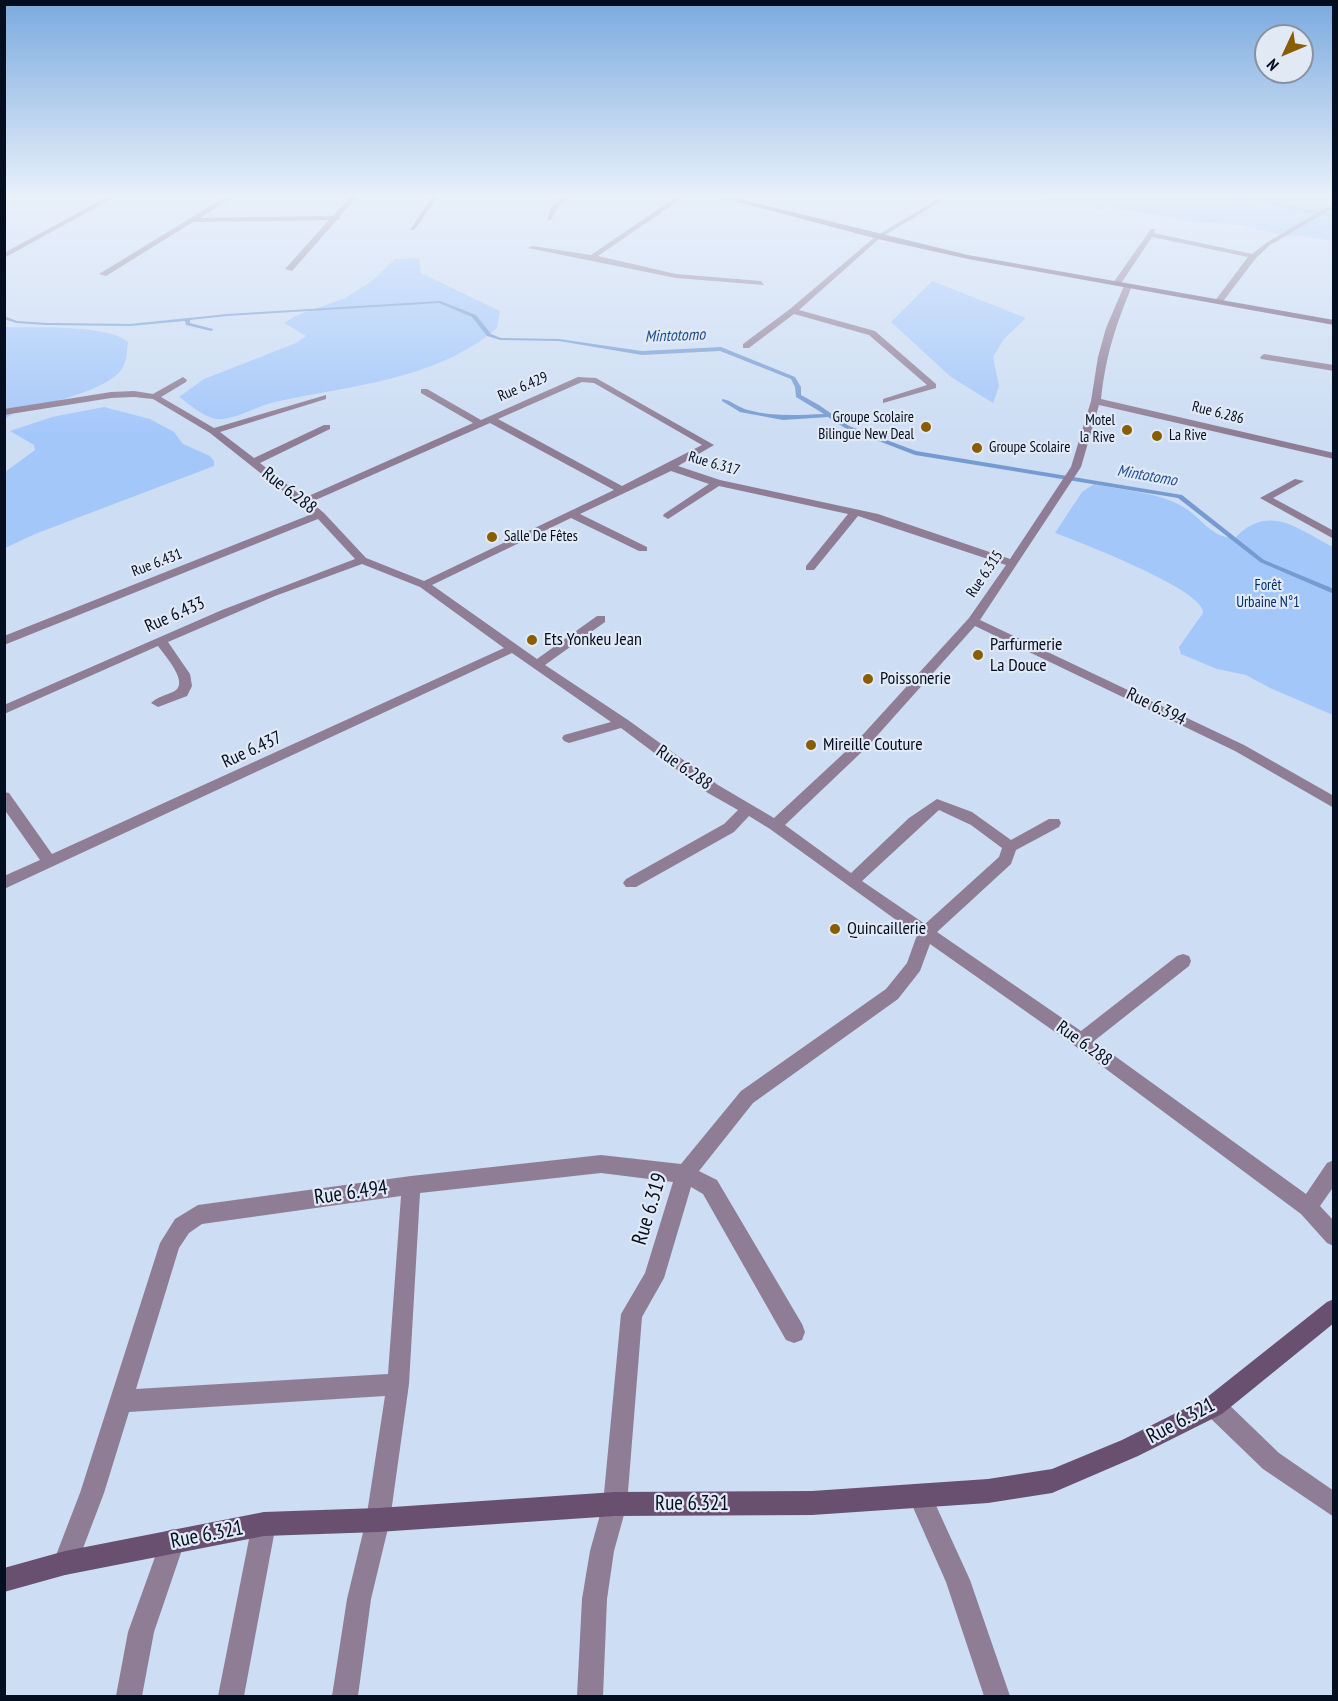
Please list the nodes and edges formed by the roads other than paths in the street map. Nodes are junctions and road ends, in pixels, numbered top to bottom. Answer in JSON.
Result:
{"nodes":[{"id":1,"x":662,"y":276,"type":"edge"},
{"id":2,"x":832,"y":276,"type":"edge"},
{"id":3,"x":1078,"y":276,"type":"edge"},
{"id":4,"x":1122,"y":276,"type":"edge"},
{"id":5,"x":1237,"y":276,"type":"edge"},
{"id":6,"x":761,"y":283,"type":"dead end"},
{"id":7,"x":1117,"y":284,"type":"junction"},
{"id":8,"x":1128,"y":286,"type":"junction"},
{"id":9,"x":1218,"y":302,"type":"junction"},
{"id":10,"x":793,"y":310,"type":"junction"},
{"id":11,"x":1334,"y":323,"type":"edge"},
{"id":12,"x":746,"y":346,"type":"dead end"},
{"id":13,"x":1264,"y":357,"type":"dead end"},
{"id":14,"x":1334,"y":368,"type":"edge"},
{"id":15,"x":183,"y":380,"type":"dead end"},
{"id":16,"x":424,"y":391,"type":"dead end"},
{"id":17,"x":155,"y":397,"type":"junction"},
{"id":18,"x":322,"y":397,"type":"dead end"},
{"id":19,"x":886,"y":401,"type":"dead end"},
{"id":20,"x":1096,"y":401,"type":"junction"},
{"id":21,"x":4,"y":412,"type":"edge"},
{"id":22,"x":489,"y":418,"type":"junction"},
{"id":23,"x":478,"y":422,"type":"junction"},
{"id":24,"x":327,"y":427,"type":"dead end"},
{"id":25,"x":213,"y":431,"type":"junction"},
{"id":26,"x":1334,"y":456,"type":"edge"},
{"id":27,"x":252,"y":463,"type":"junction"},
{"id":28,"x":670,"y":467,"type":"junction"},
{"id":29,"x":1299,"y":481,"type":"dead end"},
{"id":30,"x":717,"y":483,"type":"junction"},
{"id":31,"x":621,"y":490,"type":"junction"},
{"id":32,"x":303,"y":502,"type":"junction"},
{"id":33,"x":856,"y":511,"type":"junction"},
{"id":34,"x":320,"y":515,"type":"junction"},
{"id":35,"x":573,"y":515,"type":"junction"},
{"id":36,"x":668,"y":516,"type":"dead end"},
{"id":37,"x":1334,"y":536,"type":"edge"},
{"id":38,"x":643,"y":549,"type":"dead end"},
{"id":39,"x":362,"y":560,"type":"junction"},
{"id":40,"x":1012,"y":563,"type":"junction"},
{"id":41,"x":810,"y":568,"type":"dead end"},
{"id":42,"x":424,"y":585,"type":"junction"},
{"id":43,"x":602,"y":619,"type":"dead end"},
{"id":44,"x":973,"y":621,"type":"junction"},
{"id":45,"x":4,"y":641,"type":"edge"},
{"id":46,"x":161,"y":641,"type":"junction"},
{"id":47,"x":513,"y":648,"type":"junction"},
{"id":48,"x":537,"y":665,"type":"junction"},
{"id":49,"x":158,"y":703,"type":"dead end"},
{"id":50,"x":4,"y":710,"type":"edge"},
{"id":51,"x":624,"y":723,"type":"junction"},
{"id":52,"x":569,"y":738,"type":"dead end"},
{"id":53,"x":4,"y":797,"type":"edge"},
{"id":54,"x":1334,"y":802,"type":"edge"},
{"id":55,"x":746,"y":810,"type":"junction"},
{"id":56,"x":1054,"y":823,"type":"dead end"},
{"id":57,"x":775,"y":825,"type":"junction"},
{"id":58,"x":1010,"y":847,"type":"junction"},
{"id":59,"x":49,"y":862,"type":"junction"},
{"id":60,"x":851,"y":881,"type":"junction"},
{"id":61,"x":4,"y":883,"type":"edge"},
{"id":62,"x":631,"y":883,"type":"dead end"},
{"id":63,"x":926,"y":933,"type":"junction"},
{"id":64,"x":1183,"y":961,"type":"dead end"},
{"id":65,"x":1081,"y":1041,"type":"junction"},
{"id":66,"x":1334,"y":1169,"type":"edge"},
{"id":67,"x":685,"y":1174,"type":"junction"},
{"id":68,"x":411,"y":1185,"type":"junction"},
{"id":69,"x":1308,"y":1207,"type":"junction"},
{"id":70,"x":1334,"y":1236,"type":"edge"},
{"id":71,"x":1334,"y":1309,"type":"edge"},
{"id":72,"x":794,"y":1332,"type":"dead end"},
{"id":73,"x":398,"y":1384,"type":"junction"},
{"id":74,"x":120,"y":1401,"type":"junction"},
{"id":75,"x":1214,"y":1406,"type":"junction"},
{"id":76,"x":920,"y":1496,"type":"junction"},
{"id":77,"x":615,"y":1504,"type":"junction"},
{"id":78,"x":1334,"y":1505,"type":"edge"},
{"id":79,"x":378,"y":1520,"type":"junction"},
{"id":80,"x":264,"y":1524,"type":"junction"},
{"id":81,"x":173,"y":1541,"type":"junction"},
{"id":82,"x":65,"y":1563,"type":"junction"},
{"id":83,"x":4,"y":1580,"type":"edge"},
{"id":84,"x":129,"y":1696,"type":"edge"},
{"id":85,"x":231,"y":1696,"type":"edge"},
{"id":86,"x":345,"y":1696,"type":"edge"},
{"id":87,"x":590,"y":1696,"type":"edge"},
{"id":88,"x":997,"y":1696,"type":"edge"}],
"edges":[{"from":1,"to":6,"type":"street"},
{"from":2,"to":10,"type":"street"},
{"from":3,"to":7,"type":"main road"},
{"from":4,"to":7,"type":"street"},
{"from":5,"to":9,"type":"street"},
{"from":7,"to":8,"type":"main road"},
{"from":8,"to":9,"type":"main road"},
{"from":8,"to":20,"type":"street","name":"Rue 6.315"},
{"from":9,"to":11,"type":"main road"},
{"from":10,"to":12,"type":"street"},
{"from":10,"to":19,"type":"street"},
{"from":13,"to":14,"type":"street"},
{"from":15,"to":17,"type":"street"},
{"from":16,"to":23,"type":"street"},
{"from":17,"to":21,"type":"street","name":"Rue 6.288"},
{"from":17,"to":25,"type":"street","name":"Rue 6.288"},
{"from":18,"to":25,"type":"street"},
{"from":20,"to":26,"type":"street","name":"Rue 6.286"},
{"from":20,"to":40,"type":"street","name":"Rue 6.315"},
{"from":22,"to":23,"type":"street","name":"Rue 6.429"},
{"from":22,"to":28,"type":"street","name":"Rue 6.429"},
{"from":22,"to":31,"type":"street"},
{"from":23,"to":32,"type":"street","name":"Rue 6.429"},
{"from":24,"to":27,"type":"street"},
{"from":25,"to":27,"type":"street","name":"Rue 6.288"},
{"from":27,"to":32,"type":"street","name":"Rue 6.288"},
{"from":28,"to":30,"type":"street","name":"Rue 6.317"},
{"from":28,"to":31,"type":"street","name":"Rue 6.317"},
{"from":29,"to":37,"type":"street"},
{"from":30,"to":33,"type":"street","name":"Rue 6.317"},
{"from":30,"to":36,"type":"street"},
{"from":31,"to":35,"type":"street","name":"Rue 6.317"},
{"from":32,"to":34,"type":"street","name":"Rue 6.288"},
{"from":33,"to":40,"type":"street","name":"Rue 6.317"},
{"from":33,"to":41,"type":"street"},
{"from":34,"to":39,"type":"street","name":"Rue 6.288"},
{"from":34,"to":45,"type":"street","name":"Rue 6.431"},
{"from":35,"to":38,"type":"street"},
{"from":35,"to":42,"type":"street","name":"Rue 6.317"},
{"from":39,"to":42,"type":"street","name":"Rue 6.288"},
{"from":39,"to":46,"type":"street","name":"Rue 6.433"},
{"from":40,"to":44,"type":"street","name":"Rue 6.315"},
{"from":42,"to":47,"type":"street","name":"Rue 6.288"},
{"from":43,"to":48,"type":"street"},
{"from":44,"to":54,"type":"street","name":"Rue 6.394"},
{"from":44,"to":57,"type":"street","name":"Rue 6.315"},
{"from":46,"to":49,"type":"street"},
{"from":46,"to":50,"type":"street","name":"Rue 6.433"},
{"from":47,"to":48,"type":"street","name":"Rue 6.288"},
{"from":47,"to":59,"type":"street","name":"Rue 6.437"},
{"from":48,"to":51,"type":"street","name":"Rue 6.288"},
{"from":51,"to":52,"type":"street"},
{"from":51,"to":55,"type":"street","name":"Rue 6.288"},
{"from":53,"to":59,"type":"street"},
{"from":55,"to":57,"type":"street","name":"Rue 6.288"},
{"from":55,"to":62,"type":"street"},
{"from":56,"to":58,"type":"street","name":"Rue 6.319"},
{"from":57,"to":60,"type":"street","name":"Rue 6.288"},
{"from":58,"to":60,"type":"street"},
{"from":58,"to":63,"type":"street","name":"Rue 6.319"},
{"from":59,"to":61,"type":"street","name":"Rue 6.437"},
{"from":60,"to":63,"type":"street","name":"Rue 6.288"},
{"from":63,"to":65,"type":"street","name":"Rue 6.288"},
{"from":63,"to":67,"type":"street","name":"Rue 6.319"},
{"from":64,"to":65,"type":"street"},
{"from":65,"to":69,"type":"street","name":"Rue 6.288"},
{"from":66,"to":69,"type":"street"},
{"from":67,"to":68,"type":"street","name":"Rue 6.494"},
{"from":67,"to":72,"type":"street","name":"Rue 6.494"},
{"from":67,"to":77,"type":"street","name":"Rue 6.319"},
{"from":68,"to":73,"type":"street"},
{"from":68,"to":74,"type":"street","name":"Rue 6.494"},
{"from":69,"to":70,"type":"street","name":"Rue 6.288"},
{"from":71,"to":75,"type":"main road","name":"Rue 6.321"},
{"from":73,"to":74,"type":"street"},
{"from":73,"to":79,"type":"street"},
{"from":74,"to":82,"type":"street","name":"Rue 6.494"},
{"from":75,"to":76,"type":"main road","name":"Rue 6.321"},
{"from":75,"to":78,"type":"street"},
{"from":76,"to":77,"type":"main road","name":"Rue 6.321"},
{"from":76,"to":88,"type":"street"},
{"from":77,"to":79,"type":"main road","name":"Rue 6.321"},
{"from":77,"to":87,"type":"street","name":"Rue 6.319"},
{"from":79,"to":80,"type":"main road","name":"Rue 6.321"},
{"from":79,"to":86,"type":"street"},
{"from":80,"to":81,"type":"main road","name":"Rue 6.321"},
{"from":80,"to":85,"type":"street"},
{"from":81,"to":82,"type":"main road","name":"Rue 6.321"},
{"from":81,"to":84,"type":"street"},
{"from":82,"to":83,"type":"main road","name":"Rue 6.321"}]}
